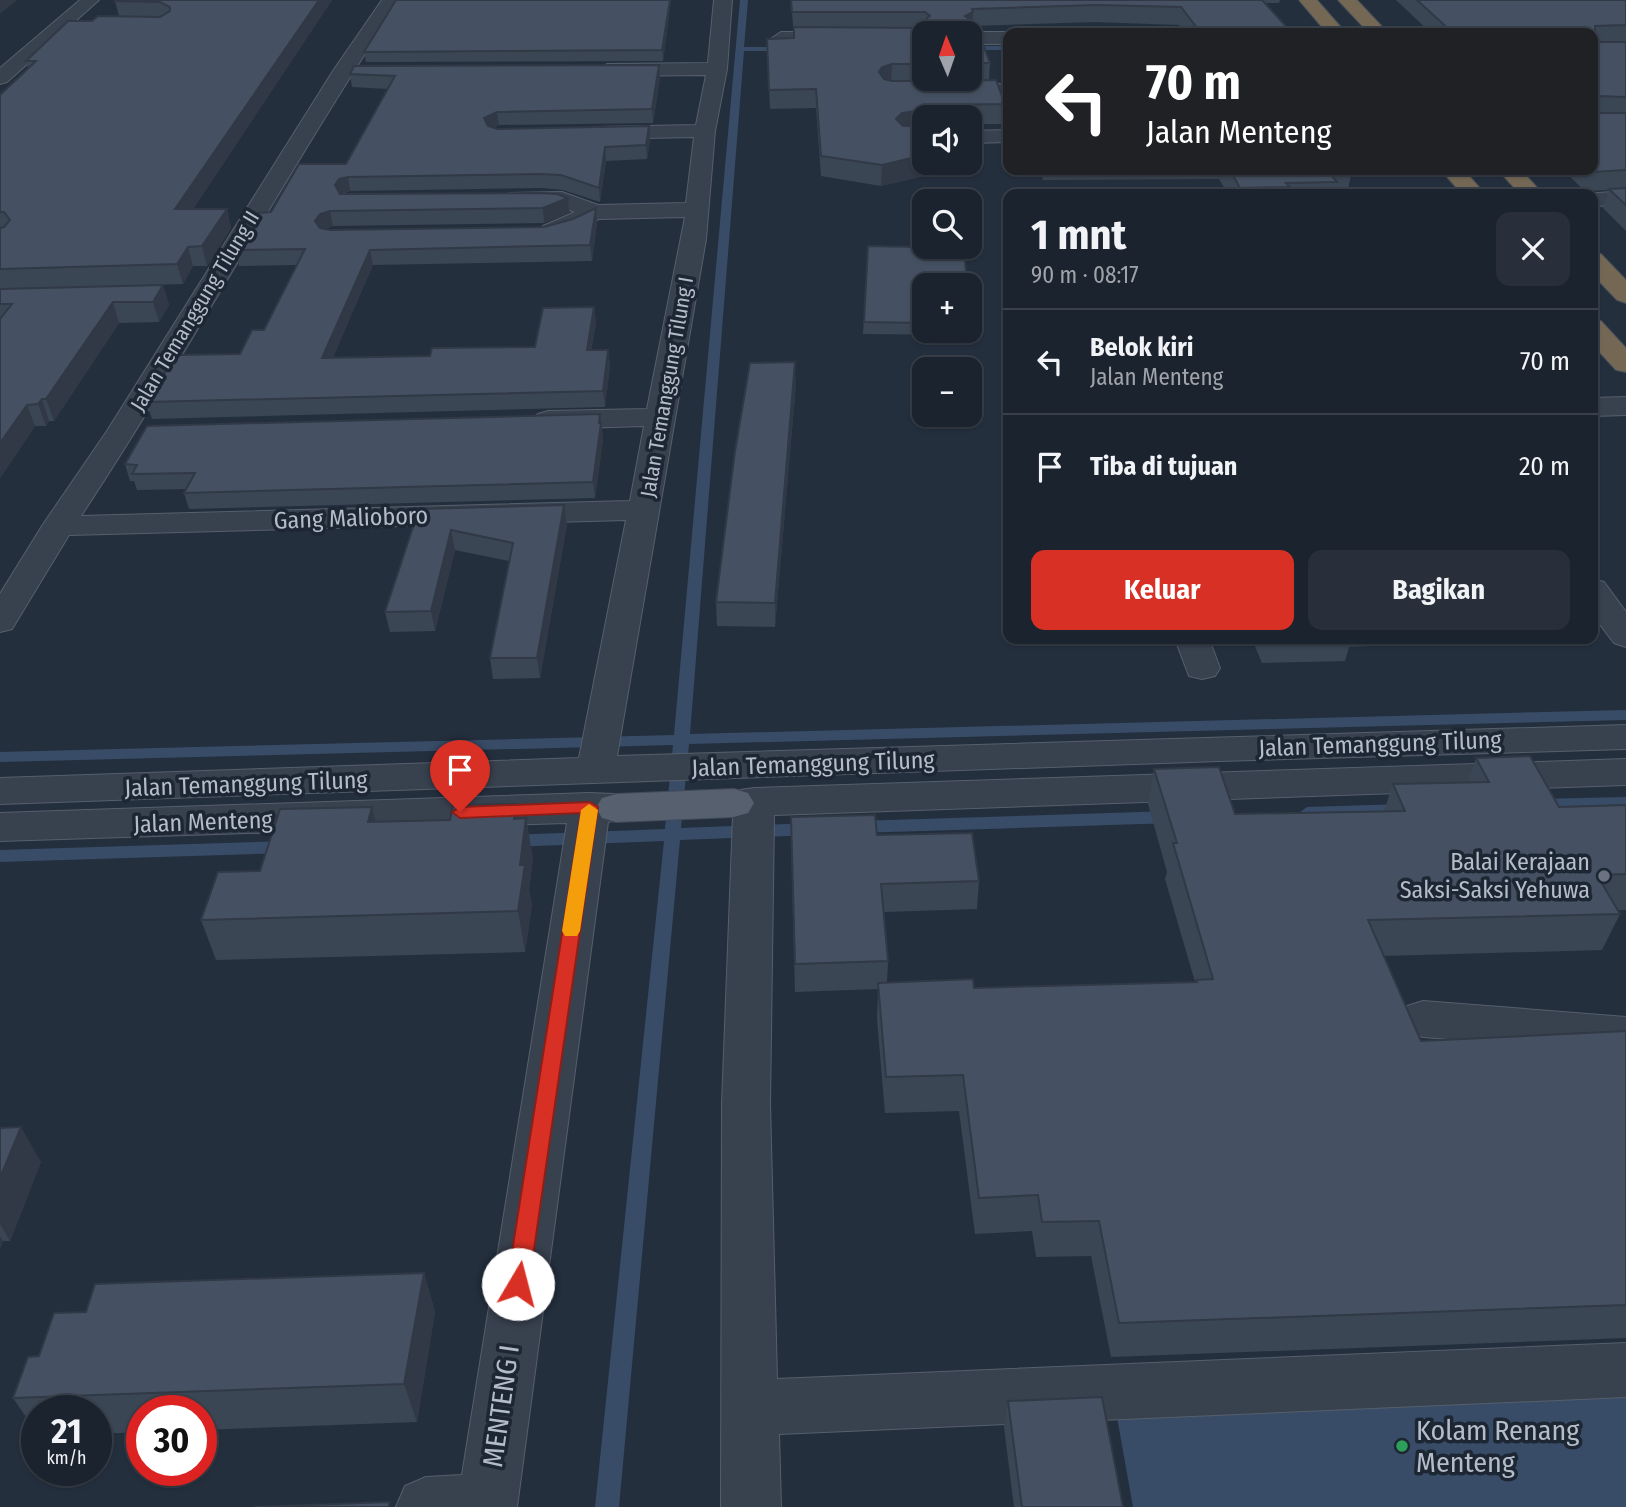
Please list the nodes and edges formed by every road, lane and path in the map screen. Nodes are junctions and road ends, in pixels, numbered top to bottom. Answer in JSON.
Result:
{"nodes":[{"id":1,"x":90,"y":0,"type":"edge"},
{"id":2,"x":391,"y":0,"type":"edge"},
{"id":3,"x":723,"y":0,"type":"edge"},
{"id":4,"x":1308,"y":0,"type":"edge"},
{"id":5,"x":1347,"y":0,"type":"edge"},
{"id":6,"x":62,"y":24,"type":"junction"},
{"id":7,"x":88,"y":24,"type":"edge"},
{"id":8,"x":1332,"y":28,"type":"edge"},
{"id":9,"x":1374,"y":28,"type":"edge"},
{"id":10,"x":781,"y":38,"type":"edge"},
{"id":11,"x":912,"y":38,"type":"edge"},
{"id":12,"x":982,"y":38,"type":"edge"},
{"id":13,"x":1003,"y":38,"type":"edge"},
{"id":14,"x":714,"y":53,"type":"junction"},
{"id":15,"x":593,"y":70,"type":"edge"},
{"id":16,"x":0,"y":78,"type":"edge"},
{"id":17,"x":982,"y":90,"type":"edge"},
{"id":18,"x":1003,"y":90,"type":"edge"},
{"id":19,"x":705,"y":131,"type":"junction"},
{"id":20,"x":568,"y":133,"type":"edge"},
{"id":21,"x":1003,"y":136,"type":"edge"},
{"id":22,"x":982,"y":137,"type":"edge"},
{"id":23,"x":1457,"y":175,"type":"edge"},
{"id":24,"x":1514,"y":175,"type":"edge"},
{"id":25,"x":1469,"y":189,"type":"edge"},
{"id":26,"x":1527,"y":189,"type":"edge"},
{"id":27,"x":491,"y":198,"type":"edge"},
{"id":28,"x":1626,"y":198,"type":"edge"},
{"id":29,"x":1598,"y":199,"type":"edge"},
{"id":30,"x":698,"y":210,"type":"junction"},
{"id":31,"x":595,"y":212,"type":"junction"},
{"id":32,"x":524,"y":234,"type":"edge"},
{"id":33,"x":1598,"y":266,"type":"edge"},
{"id":34,"x":204,"y":294,"type":"junction"},
{"id":35,"x":177,"y":295,"type":"dead end"},
{"id":36,"x":1626,"y":295,"type":"edge"},
{"id":37,"x":1598,"y":334,"type":"edge"},
{"id":38,"x":1626,"y":364,"type":"edge"},
{"id":39,"x":1626,"y":406,"type":"edge"},
{"id":40,"x":1598,"y":407,"type":"edge"},
{"id":41,"x":660,"y":417,"type":"junction"},
{"id":42,"x":523,"y":421,"type":"edge"},
{"id":43,"x":645,"y":510,"type":"junction"},
{"id":44,"x":58,"y":526,"type":"junction"},
{"id":45,"x":1598,"y":597,"type":"edge"},
{"id":46,"x":0,"y":622,"type":"edge"},
{"id":47,"x":1626,"y":636,"type":"edge"},
{"id":48,"x":1626,"y":737,"type":"edge"},
{"id":49,"x":1113,"y":771,"type":"junction"},
{"id":50,"x":1626,"y":772,"type":"edge"},
{"id":51,"x":605,"y":789,"type":"junction"},
{"id":52,"x":740,"y":790,"type":"junction"},
{"id":53,"x":0,"y":791,"type":"edge"},
{"id":54,"x":0,"y":827,"type":"edge"},
{"id":55,"x":1423,"y":1019,"type":"dead end"},
{"id":56,"x":1626,"y":1035,"type":"edge"},
{"id":57,"x":1626,"y":1370,"type":"edge"},
{"id":58,"x":750,"y":1408,"type":"junction"},
{"id":59,"x":487,"y":1506,"type":"edge"},
{"id":60,"x":426,"y":1507,"type":"edge"},
{"id":61,"x":751,"y":1507,"type":"edge"}],
"edges":[{"from":1,"to":6,"type":"street"},
{"from":2,"to":34,"type":"street","name":"Jalan Temanggung Tilung II"},
{"from":3,"to":14,"type":"street","name":"Jalan Temanggung Tilung I"},
{"from":4,"to":8,"type":"highway"},
{"from":5,"to":9,"type":"highway"},
{"from":6,"to":7,"type":"street"},
{"from":6,"to":16,"type":"street"},
{"from":8,"to":9,"type":"highway"},
{"from":10,"to":11,"type":"street"},
{"from":12,"to":13,"type":"street"},
{"from":14,"to":15,"type":"street"},
{"from":14,"to":19,"type":"street","name":"Jalan Temanggung Tilung I"},
{"from":17,"to":18,"type":"street"},
{"from":19,"to":20,"type":"street"},
{"from":19,"to":30,"type":"street","name":"Jalan Temanggung Tilung I"},
{"from":21,"to":22,"type":"street"},
{"from":23,"to":25,"type":"highway"},
{"from":24,"to":26,"type":"highway"},
{"from":27,"to":31,"type":"street"},
{"from":28,"to":29,"type":"street"},
{"from":30,"to":31,"type":"street"},
{"from":30,"to":41,"type":"street","name":"Jalan Temanggung Tilung I"},
{"from":31,"to":32,"type":"street"},
{"from":33,"to":36,"type":"highway"},
{"from":34,"to":35,"type":"street"},
{"from":34,"to":44,"type":"street","name":"Jalan Temanggung Tilung II"},
{"from":37,"to":38,"type":"highway"},
{"from":39,"to":40,"type":"street"},
{"from":41,"to":42,"type":"street"},
{"from":41,"to":43,"type":"street","name":"Jalan Temanggung Tilung I"},
{"from":43,"to":44,"type":"street","name":"Gang Malioboro"},
{"from":43,"to":51,"type":"street","name":"Jalan Temanggung Tilung I"},
{"from":44,"to":46,"type":"street","name":"Jalan Temanggung Tilung II"},
{"from":45,"to":47,"type":"street"},
{"from":48,"to":49,"type":"street","name":"Jalan Temanggung Tilung"},
{"from":49,"to":50,"type":"street","name":"Jalan Temanggung Tilung"},
{"from":49,"to":52,"type":"street","name":"Jalan Temanggung Tilung"},
{"from":51,"to":52,"type":"main road","name":"Jalan Temanggung Tilung"},
{"from":51,"to":53,"type":"street","name":"Jalan Temanggung Tilung"},
{"from":51,"to":54,"type":"street","name":"Jalan Menteng"},
{"from":51,"to":59,"type":"street","name":"MENTENG I"},
{"from":52,"to":58,"type":"street"},
{"from":55,"to":56,"type":"street"},
{"from":57,"to":58,"type":"street"},
{"from":58,"to":61,"type":"street"},
{"from":59,"to":60,"type":"street"}]}
